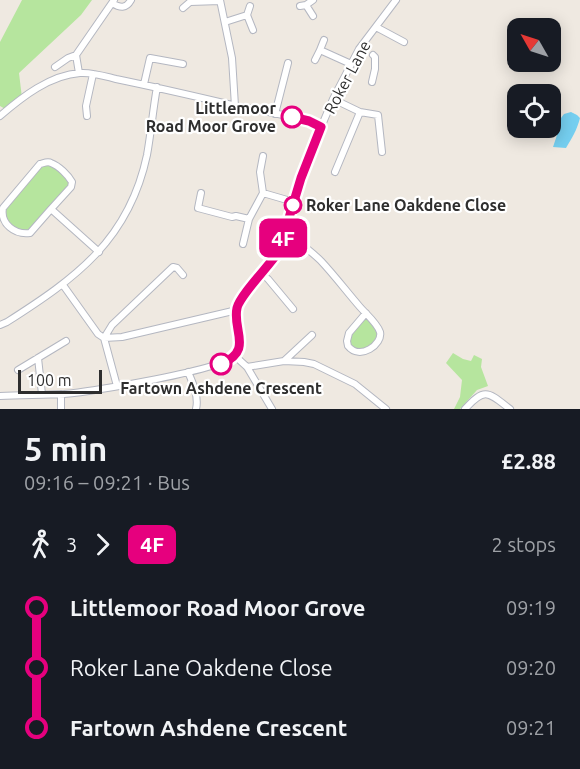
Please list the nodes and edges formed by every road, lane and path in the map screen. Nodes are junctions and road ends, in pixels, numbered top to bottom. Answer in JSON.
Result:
{"nodes":[{"id":1,"x":131,"y":0,"type":"edge"},
{"id":2,"x":313,"y":0,"type":"edge"},
{"id":3,"x":396,"y":0,"type":"edge"},
{"id":4,"x":220,"y":1,"type":"edge"},
{"id":5,"x":113,"y":2,"type":"edge"},
{"id":6,"x":250,"y":6,"type":"dead end"},
{"id":7,"x":183,"y":8,"type":"dead end"},
{"id":8,"x":247,"y":15,"type":"junction"},
{"id":9,"x":313,"y":16,"type":"dead end"},
{"id":10,"x":225,"y":22,"type":"junction"},
{"id":11,"x":376,"y":27,"type":"junction"},
{"id":12,"x":254,"y":30,"type":"dead end"},
{"id":13,"x":324,"y":40,"type":"dead end"},
{"id":14,"x":404,"y":42,"type":"dead end"},
{"id":15,"x":359,"y":49,"type":"junction"},
{"id":16,"x":320,"y":50,"type":"junction"},
{"id":17,"x":76,"y":55,"type":"junction"},
{"id":18,"x":315,"y":60,"type":"dead end"},
{"id":19,"x":288,"y":63,"type":"dead end"},
{"id":20,"x":183,"y":64,"type":"dead end"},
{"id":21,"x":351,"y":64,"type":"junction"},
{"id":22,"x":55,"y":67,"type":"dead end"},
{"id":23,"x":79,"y":73,"type":"junction"},
{"id":24,"x":93,"y":74,"type":"junction"},
{"id":25,"x":372,"y":81,"type":"dead end"},
{"id":26,"x":144,"y":84,"type":"junction"},
{"id":27,"x":157,"y":87,"type":"junction"},
{"id":28,"x":333,"y":99,"type":"junction"},
{"id":29,"x":235,"y":106,"type":"junction"},
{"id":30,"x":360,"y":112,"type":"junction"},
{"id":31,"x":275,"y":114,"type":"junction"},
{"id":32,"x":0,"y":116,"type":"edge"},
{"id":33,"x":87,"y":116,"type":"dead end"},
{"id":34,"x":321,"y":127,"type":"junction"},
{"id":35,"x":382,"y":152,"type":"dead end"},
{"id":36,"x":263,"y":156,"type":"dead end"},
{"id":37,"x":335,"y":172,"type":"dead end"},
{"id":38,"x":201,"y":193,"type":"dead end"},
{"id":39,"x":263,"y":194,"type":"junction"},
{"id":40,"x":294,"y":202,"type":"junction"},
{"id":41,"x":51,"y":209,"type":"junction"},
{"id":42,"x":249,"y":219,"type":"junction"},
{"id":43,"x":285,"y":232,"type":"junction"},
{"id":44,"x":243,"y":244,"type":"dead end"},
{"id":45,"x":99,"y":252,"type":"junction"},
{"id":46,"x":262,"y":274,"type":"junction"},
{"id":47,"x":183,"y":275,"type":"dead end"},
{"id":48,"x":63,"y":285,"type":"junction"},
{"id":49,"x":237,"y":309,"type":"junction"},
{"id":50,"x":293,"y":309,"type":"dead end"},
{"id":51,"x":366,"y":314,"type":"junction"},
{"id":52,"x":0,"y":325,"type":"edge"},
{"id":53,"x":312,"y":335,"type":"dead end"},
{"id":54,"x":104,"y":338,"type":"junction"},
{"id":55,"x":66,"y":341,"type":"dead end"},
{"id":56,"x":235,"y":356,"type":"junction"},
{"id":57,"x":38,"y":358,"type":"junction"},
{"id":58,"x":284,"y":361,"type":"junction"},
{"id":59,"x":247,"y":366,"type":"junction"},
{"id":60,"x":18,"y":370,"type":"dead end"},
{"id":61,"x":188,"y":372,"type":"junction"},
{"id":62,"x":117,"y":387,"type":"junction"},
{"id":63,"x":42,"y":394,"type":"junction"},
{"id":64,"x":61,"y":394,"type":"junction"},
{"id":65,"x":0,"y":396,"type":"edge"},
{"id":66,"x":61,"y":409,"type":"edge"},
{"id":67,"x":196,"y":409,"type":"edge"},
{"id":68,"x":272,"y":409,"type":"edge"},
{"id":69,"x":386,"y":409,"type":"edge"},
{"id":70,"x":465,"y":409,"type":"edge"},
{"id":71,"x":510,"y":409,"type":"edge"}],
"edges":[{"from":1,"to":5,"type":"street"},
{"from":2,"to":9,"type":"street"},
{"from":3,"to":11,"type":"street","name":"Roker Lane"},
{"from":4,"to":7,"type":"street"},
{"from":4,"to":10,"type":"street"},
{"from":5,"to":17,"type":"street"},
{"from":6,"to":8,"type":"street"},
{"from":8,"to":10,"type":"street"},
{"from":8,"to":12,"type":"street"},
{"from":10,"to":29,"type":"street"},
{"from":11,"to":14,"type":"street"},
{"from":11,"to":15,"type":"street","name":"Roker Lane"},
{"from":13,"to":16,"type":"street"},
{"from":15,"to":21,"type":"street","name":"Roker Lane"},
{"from":15,"to":25,"type":"street"},
{"from":16,"to":18,"type":"street"},
{"from":16,"to":21,"type":"street"},
{"from":17,"to":22,"type":"street"},
{"from":17,"to":23,"type":"street"},
{"from":19,"to":31,"type":"street"},
{"from":20,"to":26,"type":"street"},
{"from":21,"to":28,"type":"street","name":"Roker Lane"},
{"from":23,"to":24,"type":"street"},
{"from":23,"to":32,"type":"street"},
{"from":24,"to":26,"type":"street"},
{"from":24,"to":33,"type":"street"},
{"from":26,"to":27,"type":"street"},
{"from":27,"to":29,"type":"street"},
{"from":27,"to":45,"type":"street"},
{"from":28,"to":30,"type":"street"},
{"from":28,"to":34,"type":"street","name":"Roker Lane"},
{"from":29,"to":31,"type":"street"},
{"from":30,"to":35,"type":"street"},
{"from":30,"to":37,"type":"street"},
{"from":31,"to":34,"type":"street"},
{"from":34,"to":40,"type":"street","name":"Roker Lane"},
{"from":36,"to":39,"type":"street"},
{"from":38,"to":42,"type":"street"},
{"from":39,"to":40,"type":"street"},
{"from":39,"to":42,"type":"street"},
{"from":40,"to":43,"type":"street","name":"Roker Lane"},
{"from":41,"to":41,"type":"street"},
{"from":41,"to":45,"type":"street"},
{"from":42,"to":44,"type":"street"},
{"from":43,"to":46,"type":"street","name":"Roker Lane"},
{"from":43,"to":51,"type":"street"},
{"from":45,"to":48,"type":"street"},
{"from":46,"to":49,"type":"street","name":"Roker Lane"},
{"from":46,"to":50,"type":"street"},
{"from":47,"to":54,"type":"street"},
{"from":48,"to":52,"type":"street"},
{"from":48,"to":54,"type":"street"},
{"from":49,"to":54,"type":"street"},
{"from":49,"to":56,"type":"street"},
{"from":51,"to":51,"type":"street"},
{"from":53,"to":58,"type":"street"},
{"from":54,"to":62,"type":"street"},
{"from":55,"to":57,"type":"street"},
{"from":56,"to":59,"type":"street"},
{"from":56,"to":61,"type":"street"},
{"from":57,"to":60,"type":"street"},
{"from":57,"to":63,"type":"street"},
{"from":58,"to":59,"type":"street"},
{"from":58,"to":69,"type":"street"},
{"from":59,"to":68,"type":"street"},
{"from":61,"to":62,"type":"street"},
{"from":61,"to":67,"type":"street"},
{"from":62,"to":64,"type":"street"},
{"from":63,"to":64,"type":"street"},
{"from":63,"to":65,"type":"street"},
{"from":64,"to":66,"type":"street"},
{"from":70,"to":71,"type":"street"}]}
